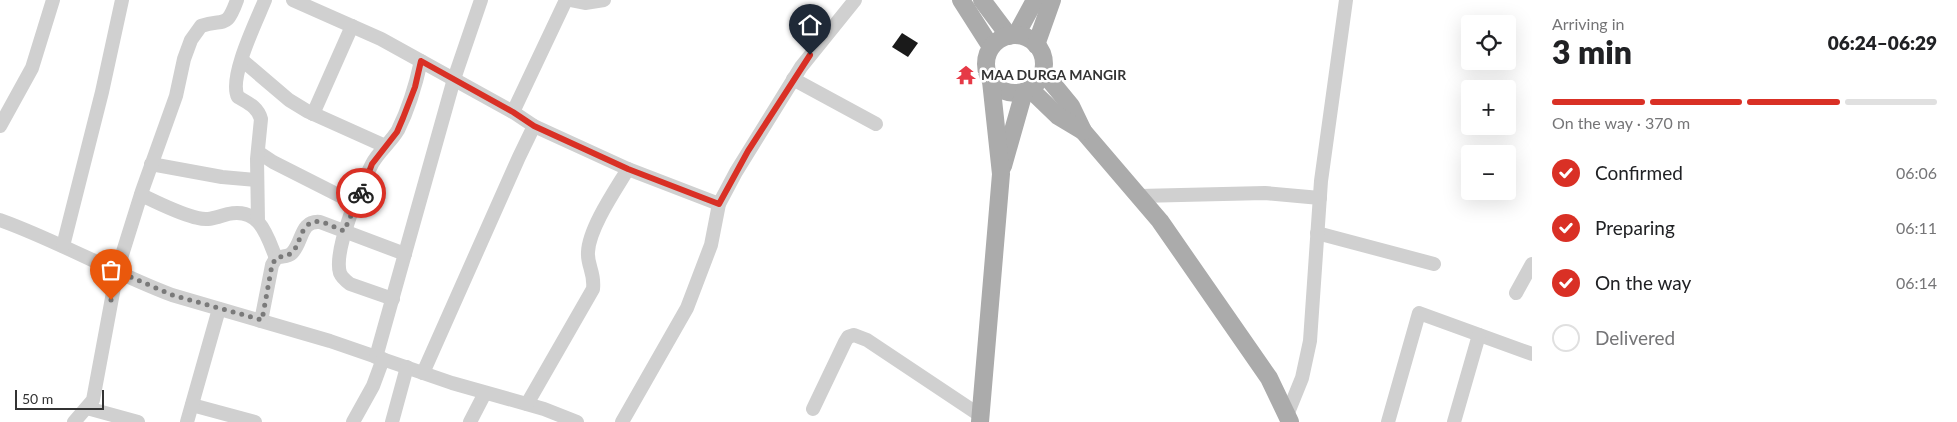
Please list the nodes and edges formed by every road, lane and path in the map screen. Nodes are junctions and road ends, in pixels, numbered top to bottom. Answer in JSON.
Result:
{"nodes":[{"id":1,"x":53,"y":0,"type":"edge"},
{"id":2,"x":122,"y":0,"type":"edge"},
{"id":3,"x":238,"y":0,"type":"edge"},
{"id":4,"x":265,"y":0,"type":"edge"},
{"id":5,"x":293,"y":0,"type":"edge"},
{"id":6,"x":481,"y":0,"type":"edge"},
{"id":7,"x":568,"y":0,"type":"edge"},
{"id":8,"x":604,"y":0,"type":"edge"},
{"id":9,"x":855,"y":0,"type":"edge"},
{"id":10,"x":961,"y":0,"type":"edge"},
{"id":11,"x":982,"y":0,"type":"edge"},
{"id":12,"x":1035,"y":0,"type":"edge"},
{"id":13,"x":1052,"y":0,"type":"edge"},
{"id":14,"x":1346,"y":0,"type":"edge"},
{"id":15,"x":352,"y":26,"type":"junction"},
{"id":16,"x":1013,"y":36,"type":"junction"},
{"id":17,"x":1036,"y":44,"type":"junction"},
{"id":18,"x":991,"y":48,"type":"junction"},
{"id":19,"x":242,"y":60,"type":"junction"},
{"id":20,"x":421,"y":61,"type":"junction"},
{"id":21,"x":1043,"y":72,"type":"junction"},
{"id":22,"x":454,"y":79,"type":"junction"},
{"id":23,"x":794,"y":79,"type":"junction"},
{"id":24,"x":991,"y":82,"type":"junction"},
{"id":25,"x":1027,"y":90,"type":"junction"},
{"id":26,"x":513,"y":112,"type":"junction"},
{"id":27,"x":313,"y":114,"type":"junction"},
{"id":28,"x":876,"y":124,"type":"dead end"},
{"id":29,"x":0,"y":126,"type":"edge"},
{"id":30,"x":534,"y":126,"type":"junction"},
{"id":31,"x":1083,"y":131,"type":"junction"},
{"id":32,"x":385,"y":146,"type":"junction"},
{"id":33,"x":258,"y":152,"type":"junction"},
{"id":34,"x":151,"y":164,"type":"junction"},
{"id":35,"x":628,"y":169,"type":"junction"},
{"id":36,"x":1001,"y":174,"type":"junction"},
{"id":37,"x":258,"y":180,"type":"junction"},
{"id":38,"x":141,"y":195,"type":"junction"},
{"id":39,"x":1139,"y":196,"type":"junction"},
{"id":40,"x":1320,"y":198,"type":"junction"},
{"id":41,"x":356,"y":204,"type":"junction"},
{"id":42,"x":719,"y":204,"type":"junction"},
{"id":43,"x":0,"y":220,"type":"edge"},
{"id":44,"x":258,"y":220,"type":"junction"},
{"id":45,"x":344,"y":231,"type":"junction"},
{"id":46,"x":1317,"y":233,"type":"junction"},
{"id":47,"x":63,"y":246,"type":"junction"},
{"id":48,"x":405,"y":254,"type":"junction"},
{"id":49,"x":276,"y":258,"type":"junction"},
{"id":50,"x":1434,"y":264,"type":"dead end"},
{"id":51,"x":1532,"y":264,"type":"edge"},
{"id":52,"x":117,"y":271,"type":"junction"},
{"id":53,"x":1516,"y":293,"type":"dead end"},
{"id":54,"x":393,"y":299,"type":"junction"},
{"id":55,"x":219,"y":309,"type":"junction"},
{"id":56,"x":262,"y":320,"type":"junction"},
{"id":57,"x":1479,"y":335,"type":"junction"},
{"id":58,"x":1532,"y":354,"type":"edge"},
{"id":59,"x":380,"y":358,"type":"junction"},
{"id":60,"x":407,"y":367,"type":"junction"},
{"id":61,"x":423,"y":373,"type":"junction"},
{"id":62,"x":485,"y":393,"type":"junction"},
{"id":63,"x":527,"y":404,"type":"junction"},
{"id":64,"x":192,"y":405,"type":"junction"},
{"id":65,"x":87,"y":408,"type":"junction"},
{"id":66,"x":813,"y":409,"type":"dead end"},
{"id":67,"x":1288,"y":418,"type":"edge"},
{"id":68,"x":981,"y":419,"type":"edge"},
{"id":69,"x":572,"y":421,"type":"edge"},
{"id":70,"x":74,"y":422,"type":"edge"},
{"id":71,"x":138,"y":422,"type":"edge"},
{"id":72,"x":187,"y":422,"type":"edge"},
{"id":73,"x":255,"y":422,"type":"edge"},
{"id":74,"x":353,"y":422,"type":"edge"},
{"id":75,"x":392,"y":422,"type":"edge"},
{"id":76,"x":470,"y":422,"type":"edge"},
{"id":77,"x":622,"y":422,"type":"edge"},
{"id":78,"x":1388,"y":422,"type":"edge"},
{"id":79,"x":1454,"y":422,"type":"edge"}],
"edges":[{"from":1,"to":29,"type":"street"},
{"from":2,"to":47,"type":"street"},
{"from":3,"to":34,"type":"street"},
{"from":4,"to":19,"type":"street"},
{"from":5,"to":15,"type":"street"},
{"from":6,"to":22,"type":"street"},
{"from":7,"to":8,"type":"street"},
{"from":7,"to":26,"type":"street"},
{"from":9,"to":23,"type":"street"},
{"from":10,"to":18,"type":"main road"},
{"from":11,"to":16,"type":"main road"},
{"from":12,"to":16,"type":"main road"},
{"from":13,"to":17,"type":"main road"},
{"from":14,"to":40,"type":"street"},
{"from":15,"to":20,"type":"street"},
{"from":15,"to":27,"type":"street"},
{"from":16,"to":17,"type":"main road"},
{"from":16,"to":18,"type":"main road"},
{"from":17,"to":21,"type":"main road"},
{"from":18,"to":24,"type":"main road"},
{"from":19,"to":27,"type":"street"},
{"from":19,"to":33,"type":"street"},
{"from":20,"to":22,"type":"street"},
{"from":20,"to":32,"type":"street"},
{"from":21,"to":25,"type":"main road"},
{"from":21,"to":31,"type":"main road"},
{"from":22,"to":26,"type":"street"},
{"from":22,"to":48,"type":"street"},
{"from":23,"to":28,"type":"street"},
{"from":23,"to":42,"type":"street"},
{"from":24,"to":25,"type":"main road"},
{"from":24,"to":36,"type":"main road"},
{"from":25,"to":31,"type":"main road"},
{"from":25,"to":36,"type":"main road"},
{"from":26,"to":30,"type":"street"},
{"from":27,"to":32,"type":"street"},
{"from":30,"to":35,"type":"street"},
{"from":30,"to":61,"type":"street"},
{"from":31,"to":39,"type":"main road"},
{"from":32,"to":41,"type":"street"},
{"from":33,"to":37,"type":"street"},
{"from":33,"to":41,"type":"street"},
{"from":34,"to":37,"type":"street"},
{"from":34,"to":38,"type":"street"},
{"from":35,"to":42,"type":"street"},
{"from":35,"to":63,"type":"street"},
{"from":36,"to":68,"type":"main road"},
{"from":37,"to":44,"type":"street"},
{"from":38,"to":44,"type":"street"},
{"from":38,"to":52,"type":"street"},
{"from":39,"to":40,"type":"street"},
{"from":39,"to":67,"type":"main road"},
{"from":40,"to":46,"type":"street"},
{"from":41,"to":45,"type":"street"},
{"from":42,"to":77,"type":"street"},
{"from":43,"to":47,"type":"street"},
{"from":44,"to":49,"type":"street"},
{"from":45,"to":48,"type":"street"},
{"from":45,"to":49,"type":"street"},
{"from":45,"to":54,"type":"street"},
{"from":46,"to":50,"type":"street"},
{"from":46,"to":67,"type":"street"},
{"from":47,"to":52,"type":"street"},
{"from":48,"to":54,"type":"street"},
{"from":49,"to":56,"type":"street"},
{"from":51,"to":53,"type":"street"},
{"from":52,"to":55,"type":"street"},
{"from":52,"to":65,"type":"street"},
{"from":54,"to":59,"type":"street"},
{"from":55,"to":56,"type":"street"},
{"from":55,"to":64,"type":"street"},
{"from":56,"to":59,"type":"street"},
{"from":57,"to":58,"type":"street"},
{"from":57,"to":78,"type":"street"},
{"from":57,"to":79,"type":"street"},
{"from":59,"to":60,"type":"street"},
{"from":59,"to":74,"type":"street"},
{"from":60,"to":61,"type":"street"},
{"from":60,"to":75,"type":"street"},
{"from":61,"to":62,"type":"street"},
{"from":62,"to":63,"type":"street"},
{"from":62,"to":76,"type":"street"},
{"from":63,"to":69,"type":"street"},
{"from":64,"to":72,"type":"street"},
{"from":64,"to":73,"type":"street"},
{"from":65,"to":70,"type":"street"},
{"from":65,"to":71,"type":"street"},
{"from":66,"to":68,"type":"street"}]}
